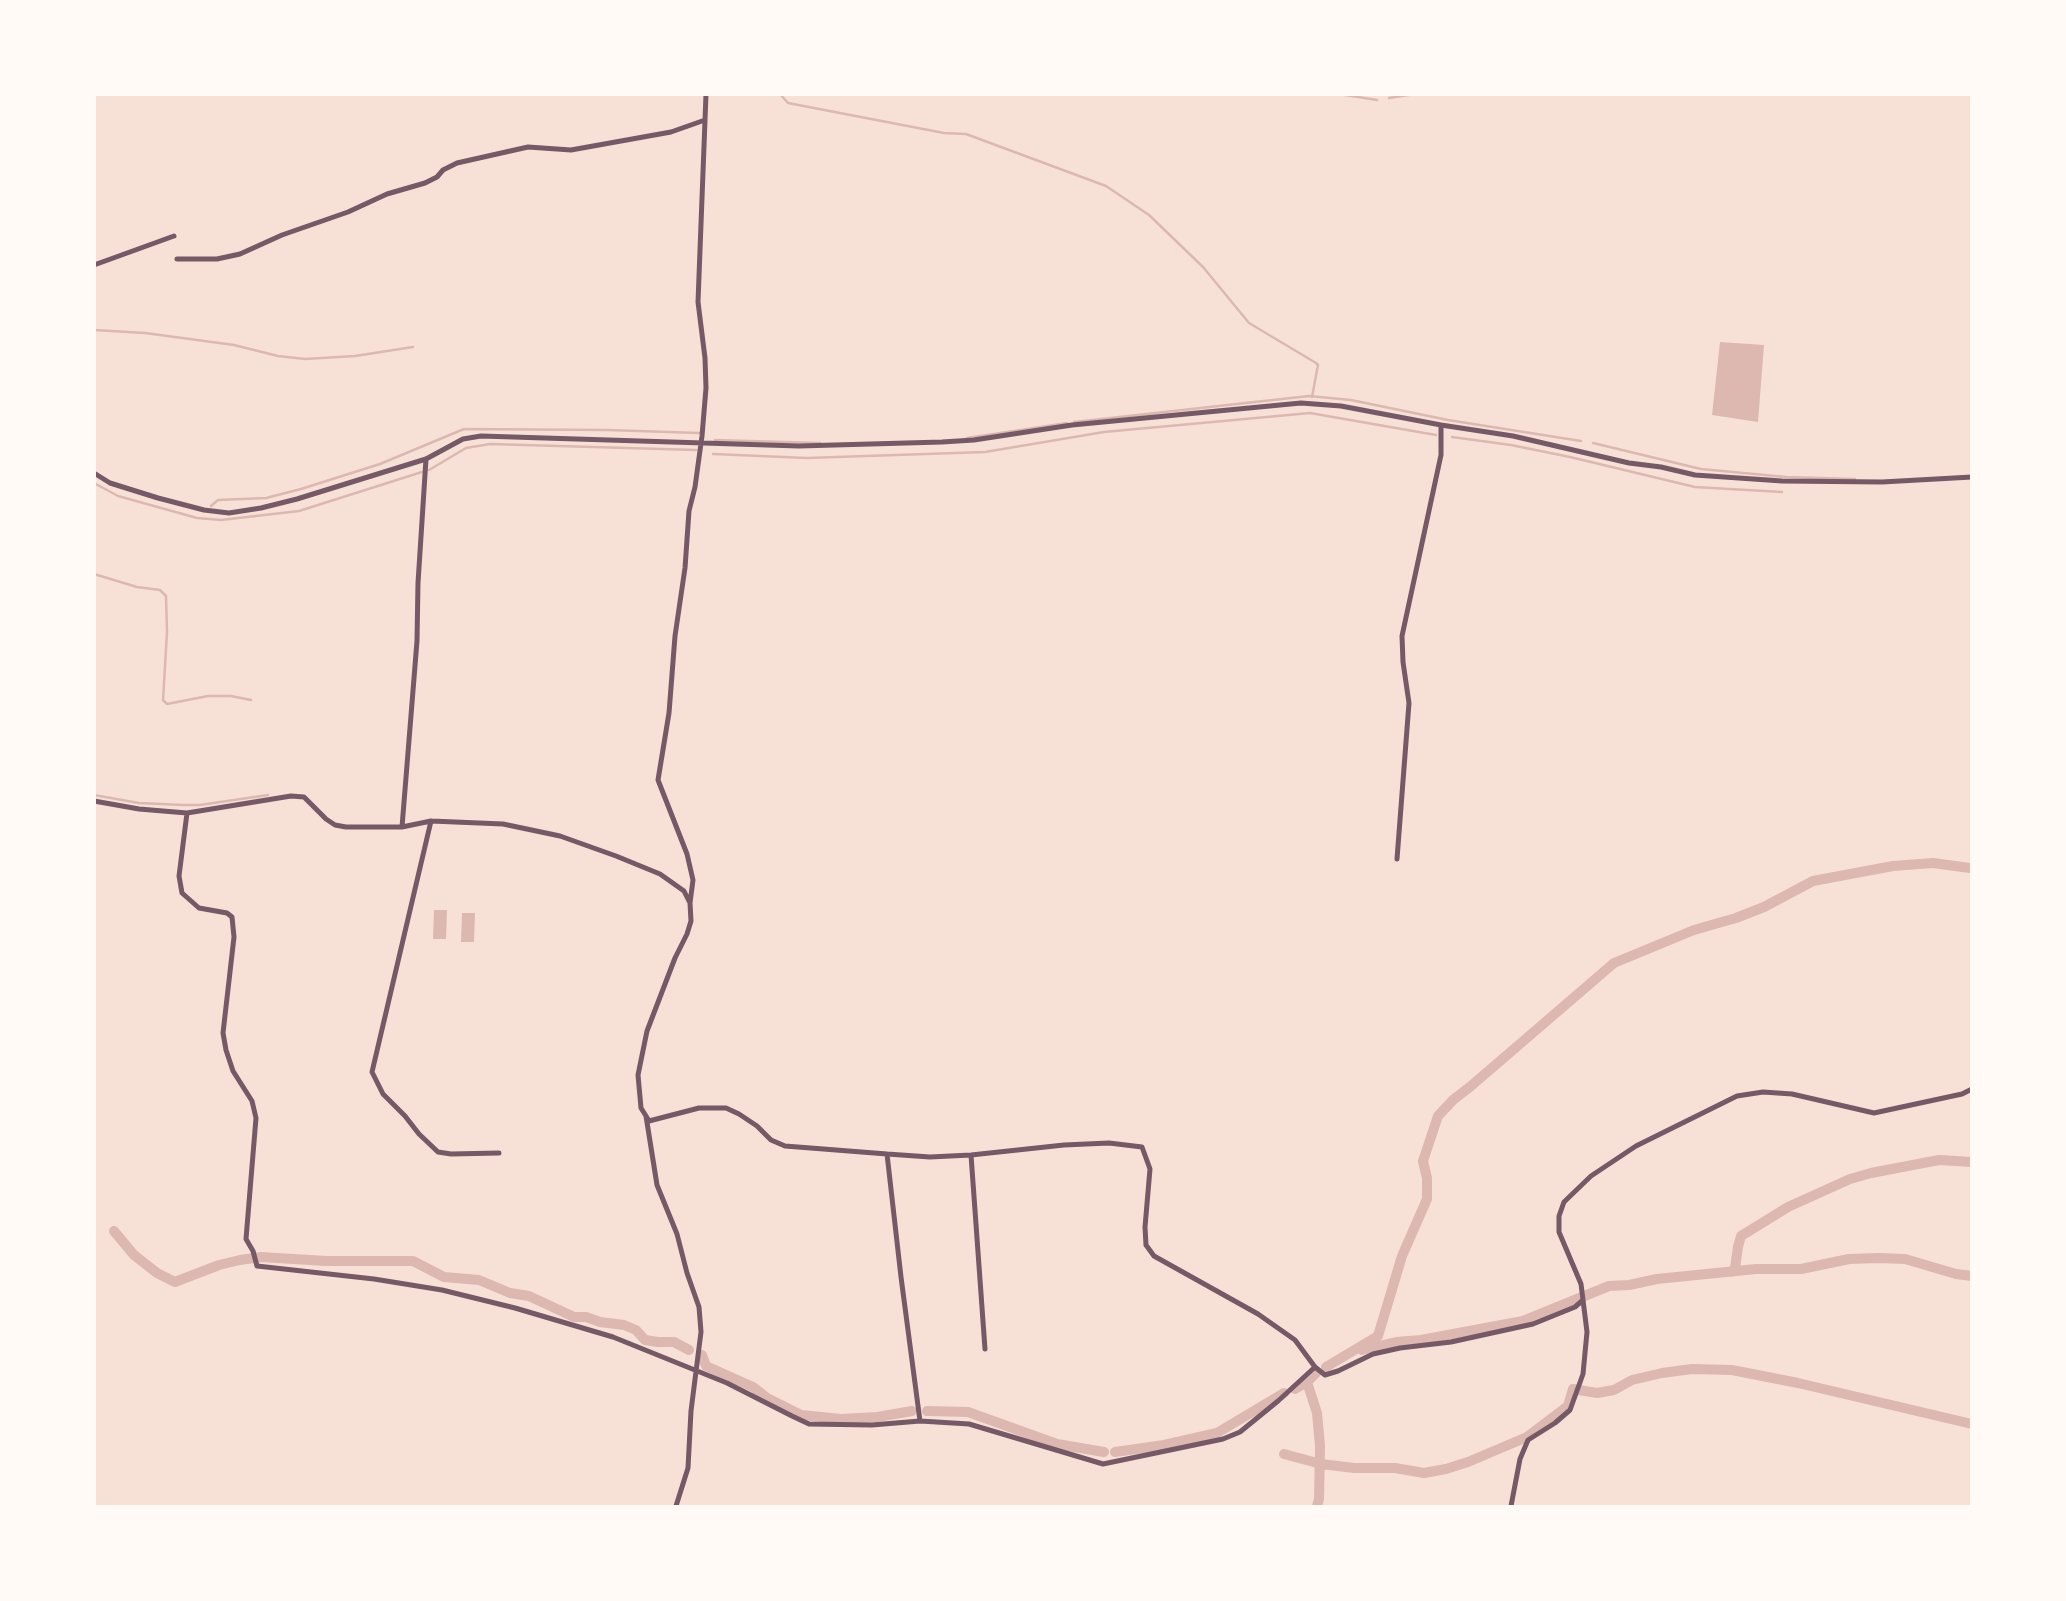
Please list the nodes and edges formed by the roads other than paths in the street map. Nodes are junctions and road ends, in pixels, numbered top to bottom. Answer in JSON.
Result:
{"nodes":[{"id":1,"x":706,"y":94,"type":"edge"},
{"id":2,"x":705,"y":120,"type":"junction"},
{"id":3,"x":174,"y":236,"type":"dead end"},
{"id":4,"x":177,"y":259,"type":"dead end"},
{"id":5,"x":94,"y":265,"type":"edge"},
{"id":6,"x":1441,"y":425,"type":"junction"},
{"id":7,"x":701,"y":444,"type":"junction"},
{"id":8,"x":426,"y":458,"type":"junction"},
{"id":9,"x":94,"y":473,"type":"edge"},
{"id":10,"x":1972,"y":477,"type":"edge"},
{"id":11,"x":94,"y":801,"type":"edge"},
{"id":12,"x":187,"y":813,"type":"junction"},
{"id":13,"x":431,"y":821,"type":"junction"},
{"id":14,"x":402,"y":827,"type":"junction"},
{"id":15,"x":1397,"y":859,"type":"dead end"},
{"id":16,"x":690,"y":903,"type":"junction"},
{"id":17,"x":1972,"y":1089,"type":"edge"},
{"id":18,"x":646,"y":1116,"type":"junction"},
{"id":19,"x":499,"y":1153,"type":"dead end"},
{"id":20,"x":887,"y":1154,"type":"junction"},
{"id":21,"x":971,"y":1155,"type":"junction"},
{"id":22,"x":1583,"y":1300,"type":"junction"},
{"id":23,"x":1575,"y":1307,"type":"junction"},
{"id":24,"x":1585,"y":1316,"type":"junction"},
{"id":25,"x":985,"y":1349,"type":"dead end"},
{"id":26,"x":1315,"y":1367,"type":"junction"},
{"id":27,"x":697,"y":1370,"type":"junction"},
{"id":28,"x":920,"y":1421,"type":"junction"},
{"id":29,"x":676,"y":1507,"type":"edge"},
{"id":30,"x":1511,"y":1507,"type":"edge"}],
"edges":[{"from":1,"to":2,"type":"street"},
{"from":2,"to":4,"type":"street"},
{"from":2,"to":7,"type":"street"},
{"from":3,"to":5,"type":"street"},
{"from":6,"to":7,"type":"street"},
{"from":6,"to":10,"type":"street"},
{"from":6,"to":15,"type":"street"},
{"from":7,"to":8,"type":"street"},
{"from":7,"to":16,"type":"street"},
{"from":8,"to":9,"type":"street"},
{"from":8,"to":14,"type":"street"},
{"from":11,"to":12,"type":"street"},
{"from":12,"to":14,"type":"street"},
{"from":12,"to":27,"type":"street"},
{"from":13,"to":14,"type":"street"},
{"from":13,"to":16,"type":"street"},
{"from":13,"to":19,"type":"street"},
{"from":16,"to":18,"type":"street"},
{"from":17,"to":22,"type":"street"},
{"from":18,"to":20,"type":"street"},
{"from":18,"to":27,"type":"street"},
{"from":20,"to":21,"type":"street"},
{"from":20,"to":28,"type":"street"},
{"from":21,"to":25,"type":"street"},
{"from":21,"to":26,"type":"street"},
{"from":22,"to":23,"type":"street"},
{"from":22,"to":24,"type":"street"},
{"from":23,"to":24,"type":"street"},
{"from":23,"to":26,"type":"street"},
{"from":24,"to":30,"type":"street"},
{"from":26,"to":28,"type":"street"},
{"from":27,"to":28,"type":"street"},
{"from":27,"to":29,"type":"street"}]}
